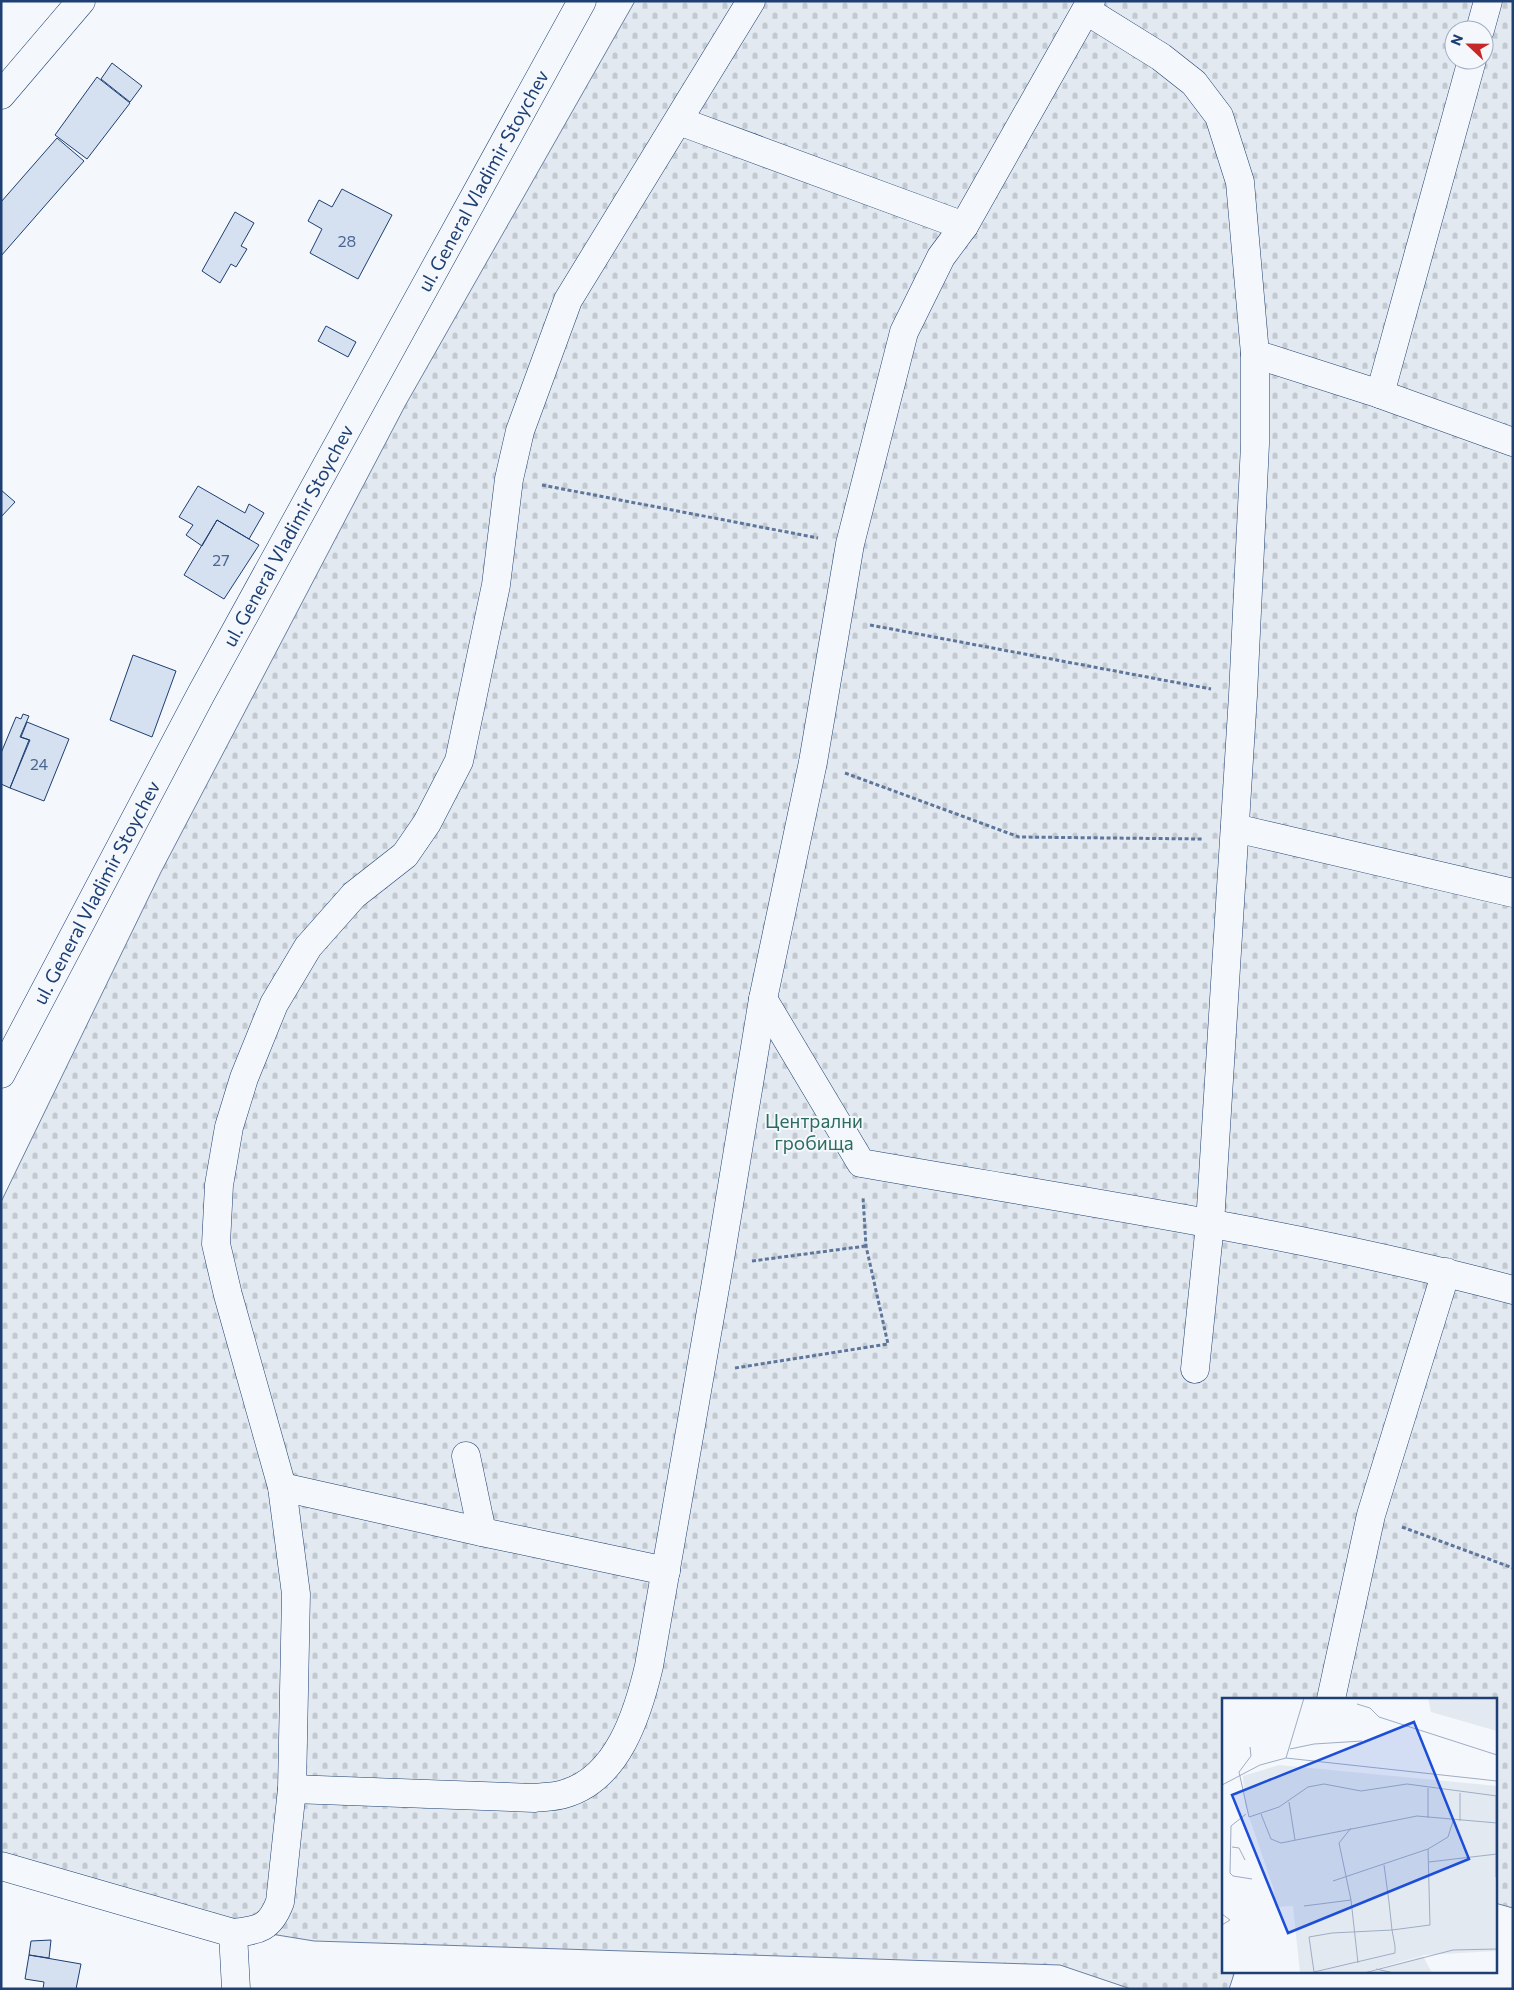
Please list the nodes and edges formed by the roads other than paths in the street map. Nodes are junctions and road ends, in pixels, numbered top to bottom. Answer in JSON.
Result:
{"nodes":[{"id":1,"x":81,"y":1,"type":"edge"},
{"id":2,"x":582,"y":1,"type":"edge"},
{"id":3,"x":751,"y":1,"type":"edge"},
{"id":4,"x":1488,"y":1,"type":"edge"},
{"id":5,"x":1089,"y":6,"type":"edge"},
{"id":6,"x":1483,"y":20,"type":"edge"},
{"id":7,"x":1469,"y":70,"type":"edge"},
{"id":8,"x":1,"y":95,"type":"edge"},
{"id":9,"x":679,"y":121,"type":"junction"},
{"id":10,"x":964,"y":226,"type":"junction"},
{"id":11,"x":1255,"y":354,"type":"junction"},
{"id":12,"x":1380,"y":394,"type":"junction"},
{"id":13,"x":1513,"y":442,"type":"edge"},
{"id":14,"x":1234,"y":834,"type":"junction"},
{"id":15,"x":1513,"y":893,"type":"edge"},
{"id":16,"x":763,"y":999,"type":"junction"},
{"id":17,"x":1,"y":1074,"type":"edge"},
{"id":18,"x":1210,"y":1224,"type":"junction"},
{"id":19,"x":1446,"y":1272,"type":"junction"},
{"id":20,"x":1513,"y":1290,"type":"edge"},
{"id":21,"x":1195,"y":1369,"type":"dead end"},
{"id":22,"x":466,"y":1456,"type":"dead end"},
{"id":23,"x":282,"y":1487,"type":"junction"},
{"id":24,"x":482,"y":1532,"type":"junction"},
{"id":25,"x":666,"y":1570,"type":"junction"},
{"id":26,"x":1332,"y":1698,"type":"edge"},
{"id":27,"x":292,"y":1789,"type":"junction"},
{"id":28,"x":1,"y":1866,"type":"edge"},
{"id":29,"x":233,"y":1933,"type":"junction"},
{"id":30,"x":236,"y":1989,"type":"edge"}],
"edges":[{"from":1,"to":8,"type":"street"},
{"from":2,"to":17,"type":"street","name":"ul. General Vladimir Stoychev"},
{"from":3,"to":9,"type":"street"},
{"from":4,"to":6,"type":"street"},
{"from":5,"to":10,"type":"street"},
{"from":5,"to":11,"type":"street"},
{"from":7,"to":12,"type":"street"},
{"from":9,"to":10,"type":"street"},
{"from":9,"to":23,"type":"street"},
{"from":10,"to":16,"type":"street"},
{"from":11,"to":12,"type":"street"},
{"from":11,"to":14,"type":"street"},
{"from":12,"to":13,"type":"street"},
{"from":14,"to":15,"type":"street"},
{"from":14,"to":18,"type":"street"},
{"from":16,"to":18,"type":"street"},
{"from":16,"to":25,"type":"street"},
{"from":18,"to":19,"type":"street"},
{"from":18,"to":21,"type":"street"},
{"from":19,"to":20,"type":"street"},
{"from":19,"to":26,"type":"street"},
{"from":22,"to":24,"type":"street"},
{"from":23,"to":24,"type":"street"},
{"from":23,"to":27,"type":"street"},
{"from":24,"to":25,"type":"street"},
{"from":25,"to":27,"type":"street"},
{"from":27,"to":29,"type":"street"},
{"from":28,"to":29,"type":"street"},
{"from":29,"to":30,"type":"street"}]}
